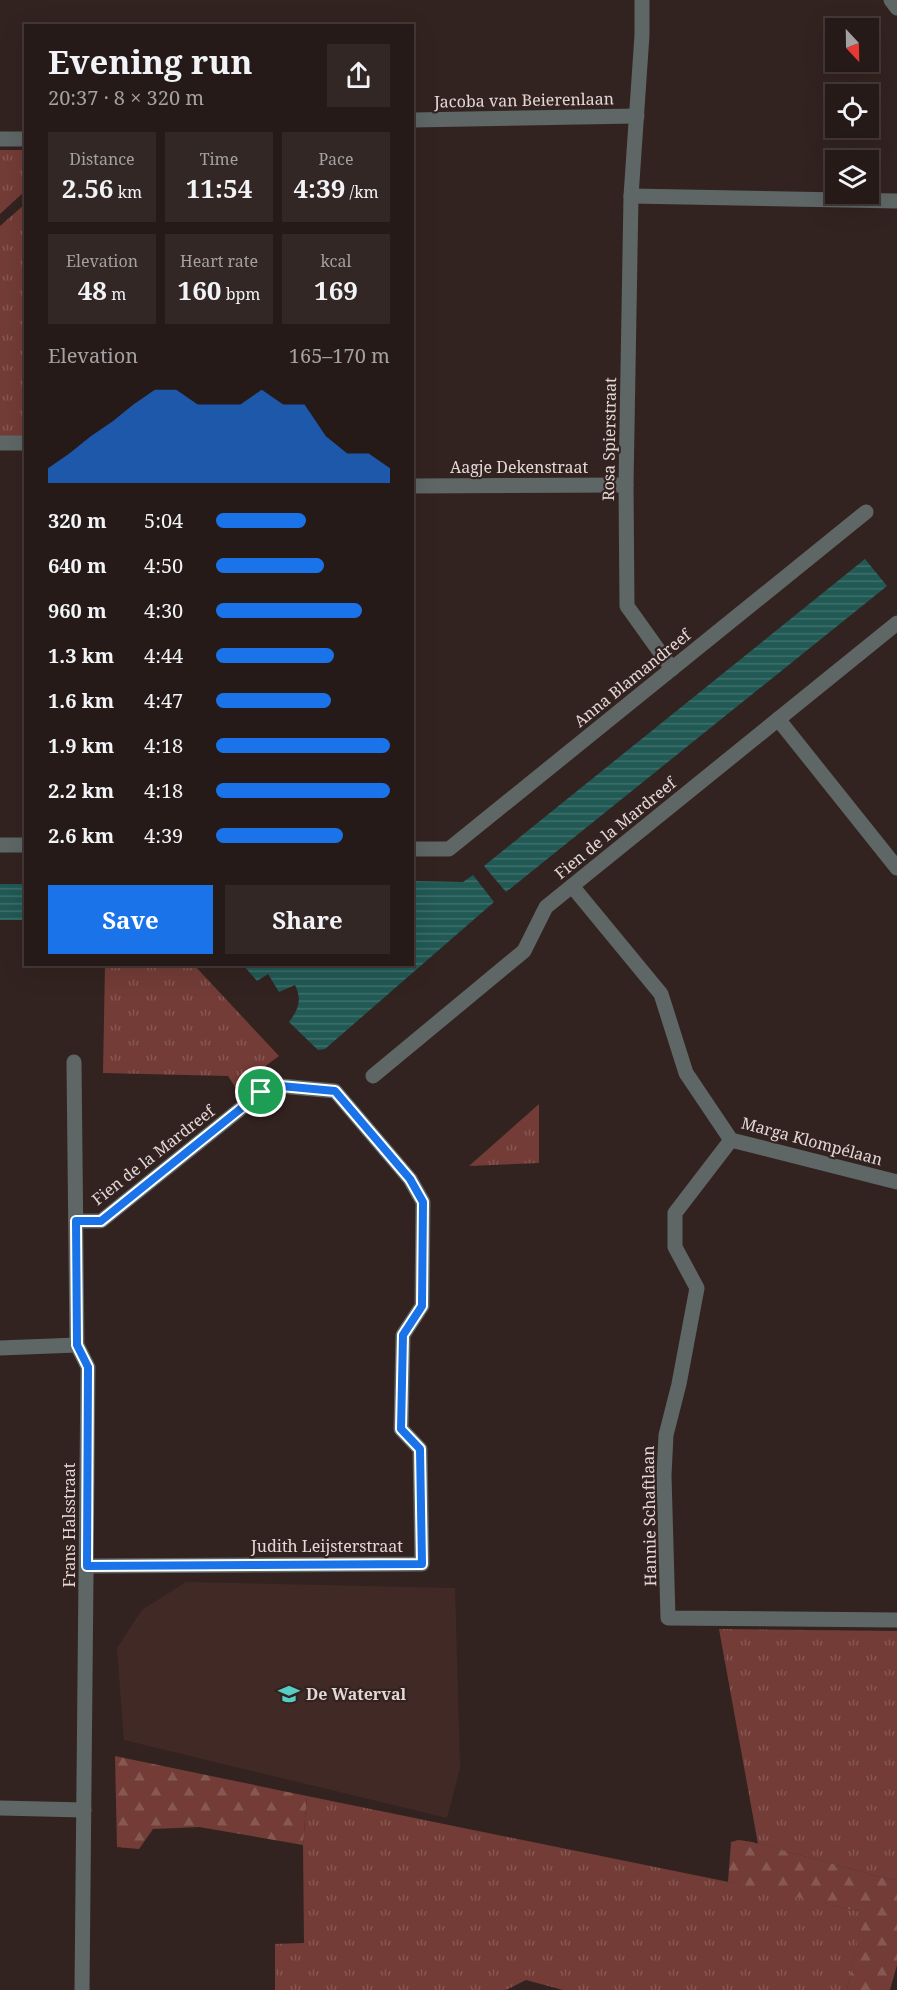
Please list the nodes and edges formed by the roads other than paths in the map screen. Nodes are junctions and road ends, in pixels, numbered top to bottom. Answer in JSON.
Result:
{"nodes":[{"id":1,"x":642,"y":0,"type":"edge"},
{"id":2,"x":891,"y":0,"type":"edge"},
{"id":3,"x":897,"y":9,"type":"edge"},
{"id":4,"x":637,"y":116,"type":"junction"},
{"id":5,"x":414,"y":120,"type":"edge"},
{"id":6,"x":0,"y":139,"type":"edge"},
{"id":7,"x":24,"y":139,"type":"edge"},
{"id":8,"x":631,"y":196,"type":"junction"},
{"id":9,"x":897,"y":201,"type":"edge"},
{"id":10,"x":0,"y":443,"type":"edge"},
{"id":11,"x":24,"y":443,"type":"edge"},
{"id":12,"x":626,"y":485,"type":"junction"},
{"id":13,"x":414,"y":486,"type":"edge"},
{"id":14,"x":866,"y":512,"type":"dead end"},
{"id":15,"x":897,"y":623,"type":"edge"},
{"id":16,"x":672,"y":669,"type":"junction"},
{"id":17,"x":778,"y":719,"type":"junction"},
{"id":18,"x":0,"y":845,"type":"edge"},
{"id":19,"x":24,"y":845,"type":"edge"},
{"id":20,"x":414,"y":849,"type":"edge"},
{"id":21,"x":897,"y":868,"type":"edge"},
{"id":22,"x":572,"y":886,"type":"junction"},
{"id":23,"x":74,"y":1062,"type":"dead end"},
{"id":24,"x":373,"y":1076,"type":"dead end"},
{"id":25,"x":344,"y":1100,"type":"joint"},
{"id":26,"x":731,"y":1140,"type":"junction"},
{"id":27,"x":897,"y":1182,"type":"edge"},
{"id":28,"x":76,"y":1221,"type":"junction"},
{"id":29,"x":77,"y":1345,"type":"junction"},
{"id":30,"x":0,"y":1347,"type":"edge"},
{"id":31,"x":87,"y":1566,"type":"junction"},
{"id":32,"x":897,"y":1620,"type":"edge"},
{"id":33,"x":0,"y":1808,"type":"edge"},
{"id":34,"x":84,"y":1810,"type":"junction"},
{"id":35,"x":82,"y":1990,"type":"edge"}],
"edges":[{"from":1,"to":4,"type":"street","name":"Rosa Spierstraat"},
{"from":2,"to":3,"type":"street"},
{"from":4,"to":5,"type":"street","name":"Jacoba van Beierenlaan"},
{"from":4,"to":8,"type":"street","name":"Rosa Spierstraat"},
{"from":6,"to":7,"type":"street"},
{"from":8,"to":9,"type":"street"},
{"from":8,"to":12,"type":"street","name":"Rosa Spierstraat"},
{"from":10,"to":11,"type":"street"},
{"from":12,"to":13,"type":"street","name":"Aagje Dekenstraat"},
{"from":12,"to":16,"type":"street","name":"Rosa Spierstraat"},
{"from":14,"to":16,"type":"street","name":"Anna Blamandreef"},
{"from":15,"to":17,"type":"street","name":"Fien de la Mardreef"},
{"from":16,"to":20,"type":"street","name":"Anna Blamandreef"},
{"from":17,"to":21,"type":"street"},
{"from":17,"to":22,"type":"street","name":"Fien de la Mardreef"},
{"from":18,"to":19,"type":"street"},
{"from":22,"to":24,"type":"street","name":"Fien de la Mardreef"},
{"from":22,"to":26,"type":"street","name":"Marga Klompélaan"},
{"from":23,"to":28,"type":"street","name":"Frans Halsstraat"},
{"from":25,"to":28,"type":"street","name":"Fien de la Mardreef"},
{"from":25,"to":31,"type":"street","name":"Judith Leijsterstraat"},
{"from":26,"to":27,"type":"street","name":"Marga Klompélaan"},
{"from":26,"to":32,"type":"street","name":"Hannie Schaftlaan"},
{"from":28,"to":29,"type":"street","name":"Frans Halsstraat"},
{"from":29,"to":30,"type":"street"},
{"from":29,"to":31,"type":"street","name":"Frans Halsstraat"},
{"from":31,"to":34,"type":"street","name":"Frans Halsstraat"},
{"from":33,"to":34,"type":"street"},
{"from":34,"to":35,"type":"street","name":"Frans Halsstraat"}]}
